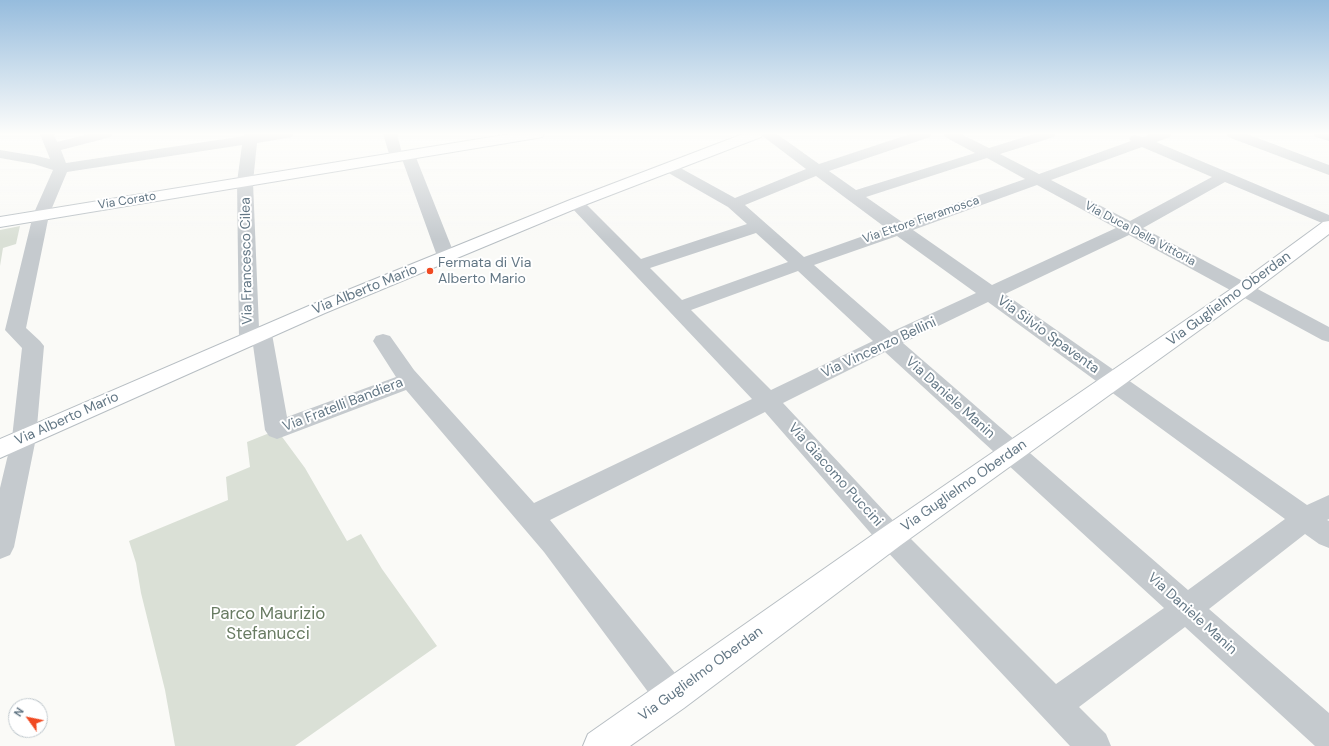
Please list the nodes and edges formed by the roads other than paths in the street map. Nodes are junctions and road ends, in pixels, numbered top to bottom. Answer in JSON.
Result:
{"nodes":[{"id":1,"x":61,"y":168,"type":"edge"},
{"id":2,"x":247,"y":169,"type":"edge"},
{"id":3,"x":325,"y":169,"type":"edge"},
{"id":4,"x":408,"y":169,"type":"edge"},
{"id":5,"x":668,"y":169,"type":"edge"},
{"id":6,"x":671,"y":169,"type":"edge"},
{"id":7,"x":822,"y":169,"type":"edge"},
{"id":8,"x":938,"y":169,"type":"edge"},
{"id":9,"x":1018,"y":169,"type":"edge"},
{"id":10,"x":1067,"y":169,"type":"edge"},
{"id":11,"x":1208,"y":169,"type":"edge"},
{"id":12,"x":818,"y":170,"type":"junction"},
{"id":13,"x":1225,"y":176,"type":"junction"},
{"id":14,"x":1038,"y":179,"type":"junction"},
{"id":15,"x":245,"y":182,"type":"junction"},
{"id":16,"x":853,"y":196,"type":"junction"},
{"id":17,"x":576,"y":203,"type":"junction"},
{"id":18,"x":734,"y":204,"type":"junction"},
{"id":19,"x":41,"y":215,"type":"junction"},
{"id":20,"x":1329,"y":221,"type":"edge"},
{"id":21,"x":0,"y":222,"type":"edge"},
{"id":22,"x":759,"y":226,"type":"junction"},
{"id":23,"x":1329,"y":226,"type":"edge"},
{"id":24,"x":899,"y":228,"type":"junction"},
{"id":25,"x":1130,"y":228,"type":"junction"},
{"id":26,"x":446,"y":256,"type":"junction"},
{"id":27,"x":800,"y":263,"type":"junction"},
{"id":28,"x":637,"y":266,"type":"junction"},
{"id":29,"x":1244,"y":289,"type":"junction"},
{"id":30,"x":992,"y":294,"type":"junction"},
{"id":31,"x":678,"y":308,"type":"junction"},
{"id":32,"x":1329,"y":335,"type":"edge"},
{"id":33,"x":255,"y":336,"type":"junction"},
{"id":34,"x":383,"y":342,"type":"dead end"},
{"id":35,"x":888,"y":342,"type":"junction"},
{"id":36,"x":410,"y":380,"type":"junction"},
{"id":37,"x":1112,"y":382,"type":"junction"},
{"id":38,"x":768,"y":401,"type":"junction"},
{"id":39,"x":24,"y":438,"type":"junction"},
{"id":40,"x":0,"y":449,"type":"edge"},
{"id":41,"x":1011,"y":453,"type":"junction"},
{"id":42,"x":1317,"y":513,"type":"edge"},
{"id":43,"x":531,"y":517,"type":"junction"},
{"id":44,"x":1329,"y":536,"type":"edge"},
{"id":45,"x":891,"y":537,"type":"junction"},
{"id":46,"x":0,"y":547,"type":"edge"},
{"id":47,"x":1186,"y":609,"type":"junction"},
{"id":48,"x":672,"y":696,"type":"junction"},
{"id":49,"x":1054,"y":705,"type":"junction"},
{"id":50,"x":1329,"y":736,"type":"edge"},
{"id":51,"x":600,"y":746,"type":"edge"},
{"id":52,"x":1094,"y":746,"type":"edge"}],
"edges":[{"from":1,"to":19,"type":"street"},
{"from":2,"to":15,"type":"street","name":"Via Francesco Cilea"},
{"from":3,"to":15,"type":"street","name":"Via Corato"},
{"from":4,"to":26,"type":"street"},
{"from":5,"to":17,"type":"street","name":"Via Alberto Mario"},
{"from":6,"to":18,"type":"street","name":"Via Daniele Manin"},
{"from":7,"to":12,"type":"street"},
{"from":8,"to":16,"type":"street"},
{"from":9,"to":14,"type":"street","name":"Via Duca Della Vittoria"},
{"from":10,"to":14,"type":"street","name":"Via Ettore Fieramosca"},
{"from":11,"to":13,"type":"street"},
{"from":12,"to":16,"type":"street","name":"Via Silvio Spaventa"},
{"from":12,"to":18,"type":"street"},
{"from":13,"to":20,"type":"street"},
{"from":13,"to":25,"type":"street","name":"Via Vincenzo Bellini"},
{"from":14,"to":24,"type":"street","name":"Via Ettore Fieramosca"},
{"from":14,"to":25,"type":"street","name":"Via Duca Della Vittoria"},
{"from":15,"to":19,"type":"street","name":"Via Corato"},
{"from":15,"to":33,"type":"street","name":"Via Francesco Cilea"},
{"from":16,"to":24,"type":"street","name":"Via Silvio Spaventa"},
{"from":17,"to":26,"type":"street","name":"Via Alberto Mario"},
{"from":17,"to":28,"type":"street","name":"Via Giacomo Puccini"},
{"from":18,"to":22,"type":"street","name":"Via Daniele Manin"},
{"from":19,"to":21,"type":"street","name":"Via Corato"},
{"from":19,"to":39,"type":"street"},
{"from":22,"to":27,"type":"street","name":"Via Daniele Manin"},
{"from":22,"to":28,"type":"street"},
{"from":23,"to":29,"type":"street","name":"Via Guglielmo Oberdan"},
{"from":24,"to":27,"type":"street","name":"Via Ettore Fieramosca"},
{"from":24,"to":30,"type":"street","name":"Via Silvio Spaventa"},
{"from":25,"to":29,"type":"street","name":"Via Duca Della Vittoria"},
{"from":25,"to":30,"type":"street","name":"Via Vincenzo Bellini"},
{"from":26,"to":33,"type":"street","name":"Via Alberto Mario"},
{"from":27,"to":31,"type":"street","name":"Via Ettore Fieramosca"},
{"from":27,"to":35,"type":"street","name":"Via Daniele Manin"},
{"from":28,"to":31,"type":"street","name":"Via Giacomo Puccini"},
{"from":29,"to":32,"type":"street","name":"Via Duca Della Vittoria"},
{"from":29,"to":37,"type":"street","name":"Via Guglielmo Oberdan"},
{"from":30,"to":35,"type":"street","name":"Via Vincenzo Bellini"},
{"from":30,"to":37,"type":"street","name":"Via Silvio Spaventa"},
{"from":31,"to":38,"type":"street","name":"Via Giacomo Puccini"},
{"from":33,"to":36,"type":"street","name":"Via Fratelli Bandiera"},
{"from":33,"to":39,"type":"street","name":"Via Alberto Mario"},
{"from":34,"to":36,"type":"street"},
{"from":35,"to":38,"type":"street","name":"Via Vincenzo Bellini"},
{"from":35,"to":41,"type":"street","name":"Via Daniele Manin"},
{"from":36,"to":43,"type":"street"},
{"from":37,"to":41,"type":"street","name":"Via Guglielmo Oberdan"},
{"from":37,"to":42,"type":"street","name":"Via Silvio Spaventa"},
{"from":38,"to":43,"type":"street","name":"Via Vincenzo Bellini"},
{"from":38,"to":45,"type":"street","name":"Via Giacomo Puccini"},
{"from":39,"to":40,"type":"street","name":"Via Alberto Mario"},
{"from":39,"to":46,"type":"street"},
{"from":41,"to":45,"type":"street","name":"Via Guglielmo Oberdan"},
{"from":41,"to":47,"type":"street","name":"Via Daniele Manin"},
{"from":42,"to":44,"type":"street","name":"Via Silvio Spaventa"},
{"from":42,"to":47,"type":"street"},
{"from":43,"to":48,"type":"street"},
{"from":45,"to":48,"type":"street","name":"Via Guglielmo Oberdan"},
{"from":45,"to":49,"type":"street","name":"Via Giacomo Puccini"},
{"from":47,"to":49,"type":"street"},
{"from":47,"to":50,"type":"street","name":"Via Daniele Manin"},
{"from":48,"to":51,"type":"street","name":"Via Guglielmo Oberdan"},
{"from":49,"to":52,"type":"street","name":"Via Giacomo Puccini"}]}
